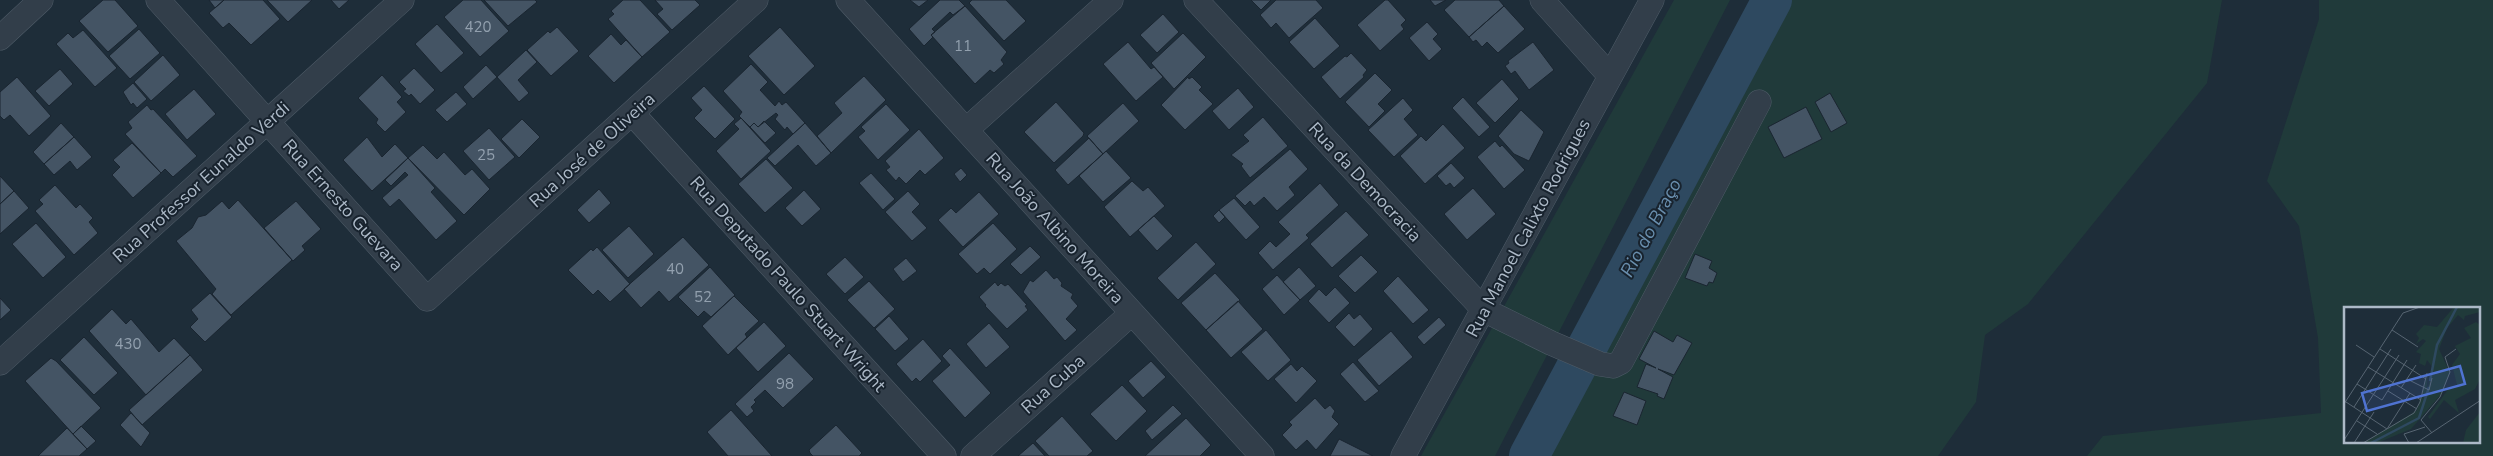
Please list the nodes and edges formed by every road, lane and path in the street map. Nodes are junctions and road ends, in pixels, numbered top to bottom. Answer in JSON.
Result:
{"nodes":[{"id":1,"x":41,"y":0,"type":"edge"},
{"id":2,"x":158,"y":0,"type":"edge"},
{"id":3,"x":402,"y":0,"type":"edge"},
{"id":4,"x":756,"y":0,"type":"edge"},
{"id":5,"x":848,"y":0,"type":"edge"},
{"id":6,"x":1110,"y":0,"type":"edge"},
{"id":7,"x":1196,"y":0,"type":"edge"},
{"id":8,"x":1542,"y":0,"type":"edge"},
{"id":9,"x":1652,"y":0,"type":"edge"},
{"id":10,"x":0,"y":38,"type":"edge"},
{"id":11,"x":1610,"y":76,"type":"junction"},
{"id":12,"x":1759,"y":102,"type":"dead end"},
{"id":13,"x":632,"y":112,"type":"junction"},
{"id":14,"x":267,"y":122,"type":"junction"},
{"id":15,"x":966,"y":130,"type":"junction"},
{"id":16,"x":428,"y":299,"type":"joint"},
{"id":17,"x":1484,"y":310,"type":"junction"},
{"id":18,"x":1132,"y":313,"type":"junction"},
{"id":19,"x":0,"y":363,"type":"edge"},
{"id":20,"x":944,"y":456,"type":"edge"},
{"id":21,"x":973,"y":456,"type":"edge"},
{"id":22,"x":1262,"y":456,"type":"edge"},
{"id":23,"x":1403,"y":456,"type":"edge"}],
"edges":[{"from":1,"to":10,"type":"street"},
{"from":2,"to":14,"type":"street","name":"Rua Ernesto Guevara"},
{"from":3,"to":14,"type":"street","name":"Rua Professor Eunaldo Verdi"},
{"from":4,"to":13,"type":"street","name":"Rua José de Oliveira"},
{"from":5,"to":15,"type":"street","name":"Rua João Albino Moreira"},
{"from":6,"to":15,"type":"street"},
{"from":7,"to":17,"type":"street","name":"Rua da Democracia"},
{"from":8,"to":11,"type":"street"},
{"from":9,"to":11,"type":"street","name":"Rua Manoel Calixto Rodrigues"},
{"from":11,"to":17,"type":"street","name":"Rua Manoel Calixto Rodrigues"},
{"from":12,"to":17,"type":"street","name":"Rua da Democracia"},
{"from":13,"to":16,"type":"street","name":"Rua José de Oliveira"},
{"from":13,"to":20,"type":"street","name":"Rua Deputado Paulo Stuart Wright"},
{"from":14,"to":16,"type":"street","name":"Rua Ernesto Guevara"},
{"from":14,"to":19,"type":"street","name":"Rua Professor Eunaldo Verdi"},
{"from":15,"to":18,"type":"street","name":"Rua João Albino Moreira"},
{"from":17,"to":23,"type":"street","name":"Rua Manoel Calixto Rodrigues"},
{"from":18,"to":21,"type":"street","name":"Rua Cuba"},
{"from":18,"to":22,"type":"street","name":"Rua João Albino Moreira"}]}
